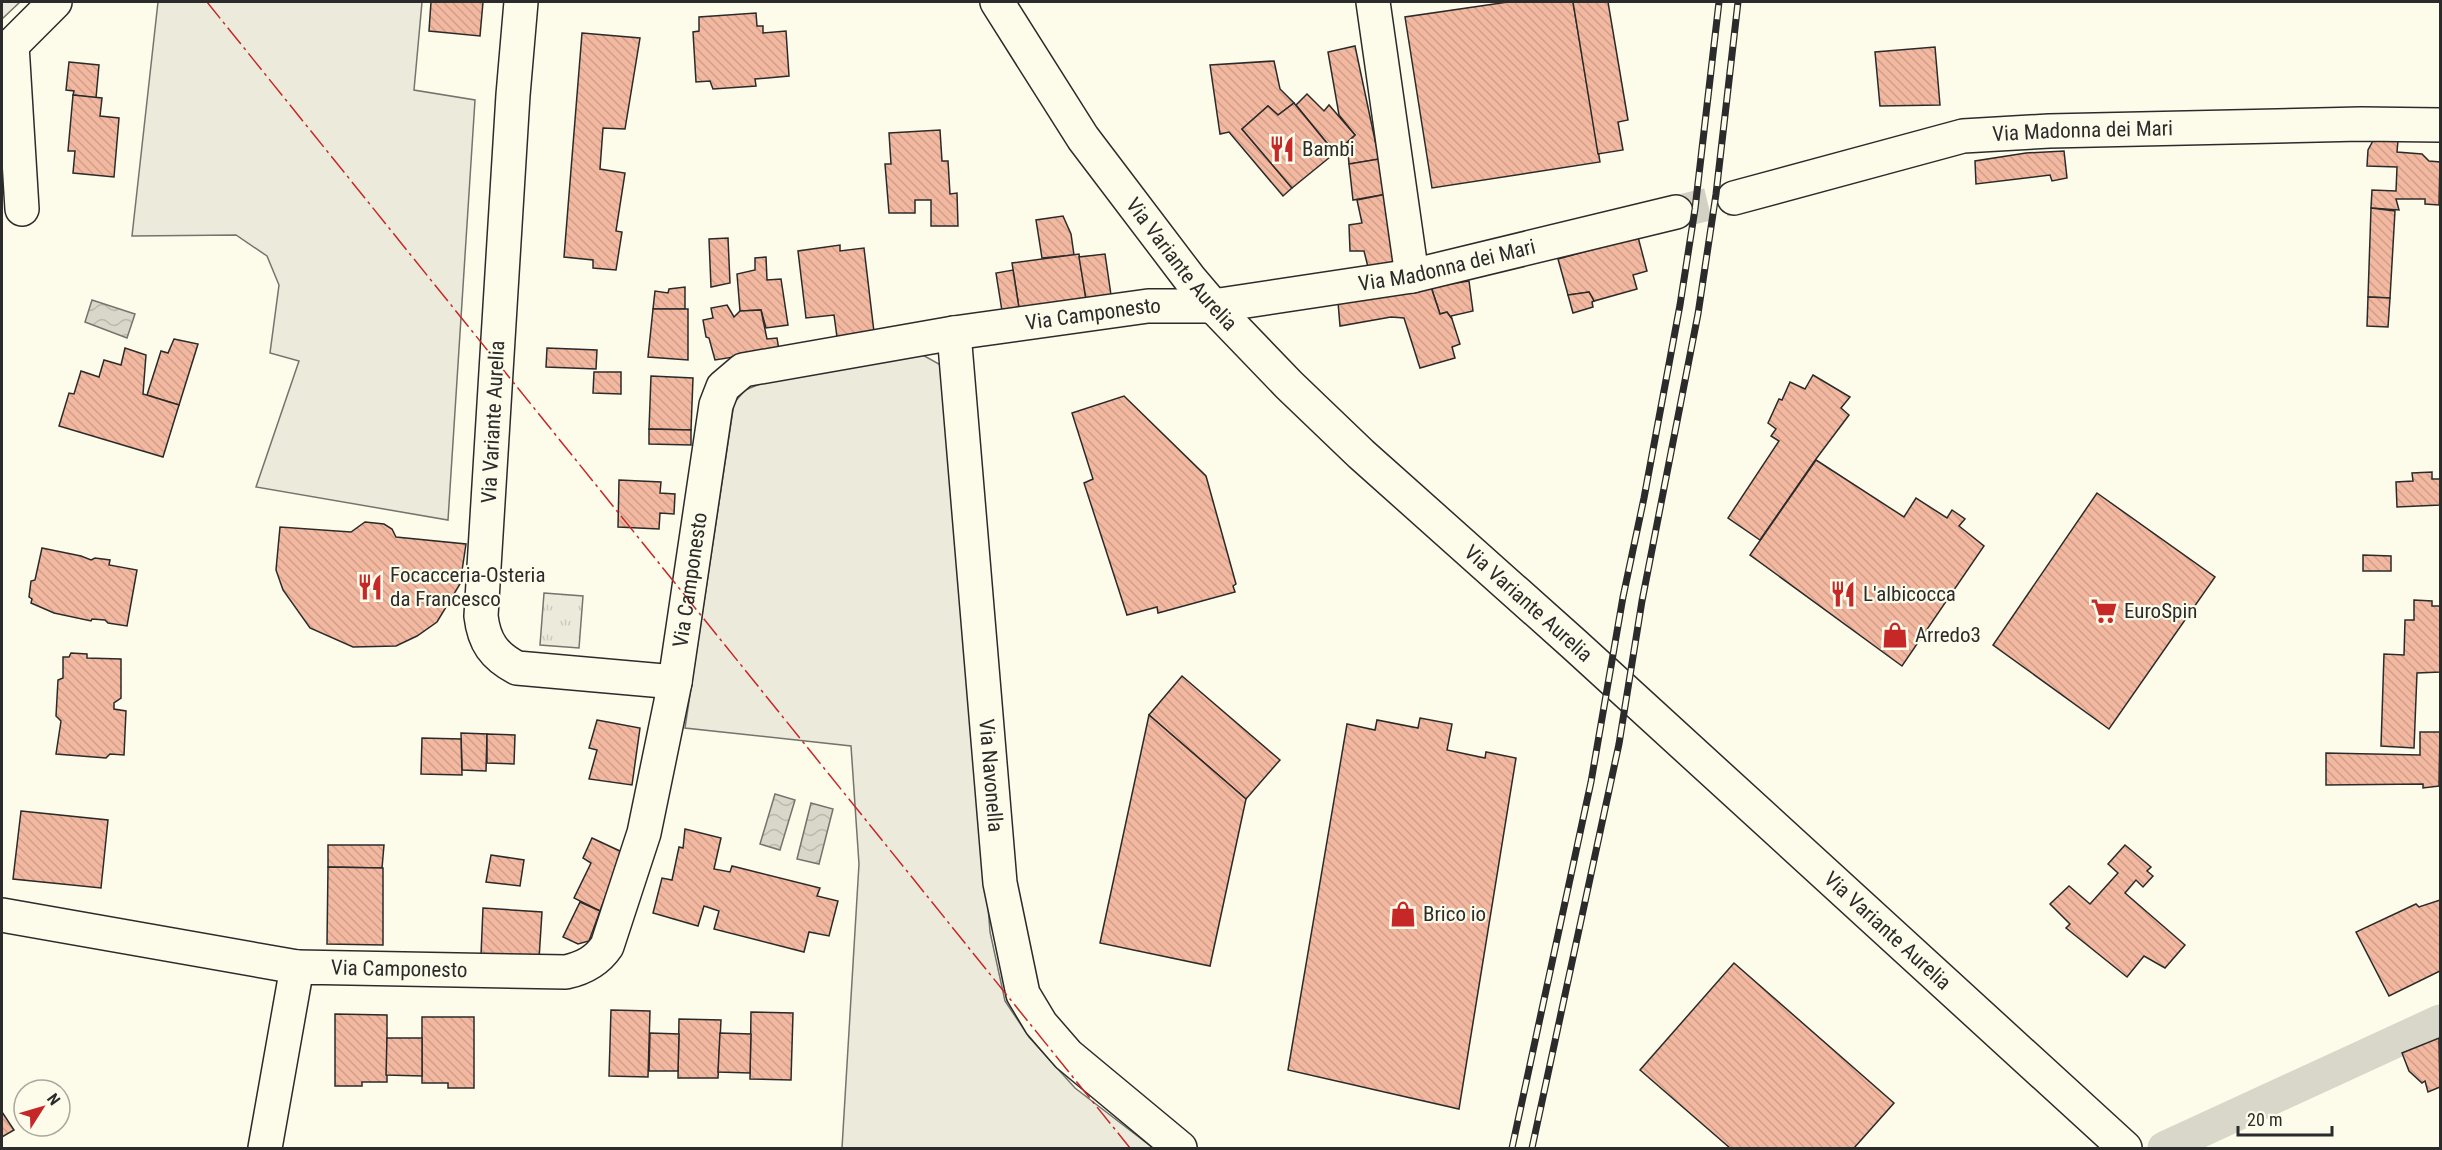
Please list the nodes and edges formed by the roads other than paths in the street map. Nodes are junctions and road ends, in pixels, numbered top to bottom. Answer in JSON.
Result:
{"nodes":[{"id":1,"x":55,"y":2,"type":"edge"},
{"id":2,"x":521,"y":2,"type":"edge"},
{"id":3,"x":997,"y":2,"type":"edge"},
{"id":4,"x":1373,"y":2,"type":"edge"},
{"id":5,"x":2440,"y":125,"type":"edge"},
{"id":6,"x":1734,"y":198,"type":"tunnel mouth"},
{"id":7,"x":22,"y":208,"type":"dead end"},
{"id":8,"x":1676,"y":212,"type":"tunnel mouth"},
{"id":9,"x":1412,"y":276,"type":"junction"},
{"id":10,"x":1213,"y":306,"type":"junction"},
{"id":11,"x":954,"y":333,"type":"junction"},
{"id":12,"x":675,"y":682,"type":"junction"},
{"id":13,"x":2,"y":915,"type":"edge"},
{"id":14,"x":297,"y":967,"type":"junction"},
{"id":15,"x":2117,"y":1141,"type":"edge"},
{"id":16,"x":265,"y":1149,"type":"edge"},
{"id":17,"x":1180,"y":1149,"type":"edge"}],
"edges":[{"from":1,"to":7,"type":"street"},
{"from":2,"to":12,"type":"street","name":"Via Variante Aurelia"},
{"from":3,"to":10,"type":"street","name":"Via Variante Aurelia"},
{"from":4,"to":9,"type":"street"},
{"from":5,"to":6,"type":"street","name":"Via Madonna dei Mari"},
{"from":8,"to":9,"type":"street","name":"Via Madonna dei Mari"},
{"from":9,"to":10,"type":"street","name":"Via Madonna dei Mari"},
{"from":10,"to":11,"type":"street","name":"Via Camponesto"},
{"from":10,"to":15,"type":"street","name":"Via Variante Aurelia"},
{"from":11,"to":12,"type":"street","name":"Via Camponesto"},
{"from":11,"to":17,"type":"street","name":"Via Navonella"},
{"from":12,"to":14,"type":"street","name":"Via Camponesto"},
{"from":13,"to":14,"type":"street","name":"Via Camponesto"},
{"from":14,"to":16,"type":"street"}]}
